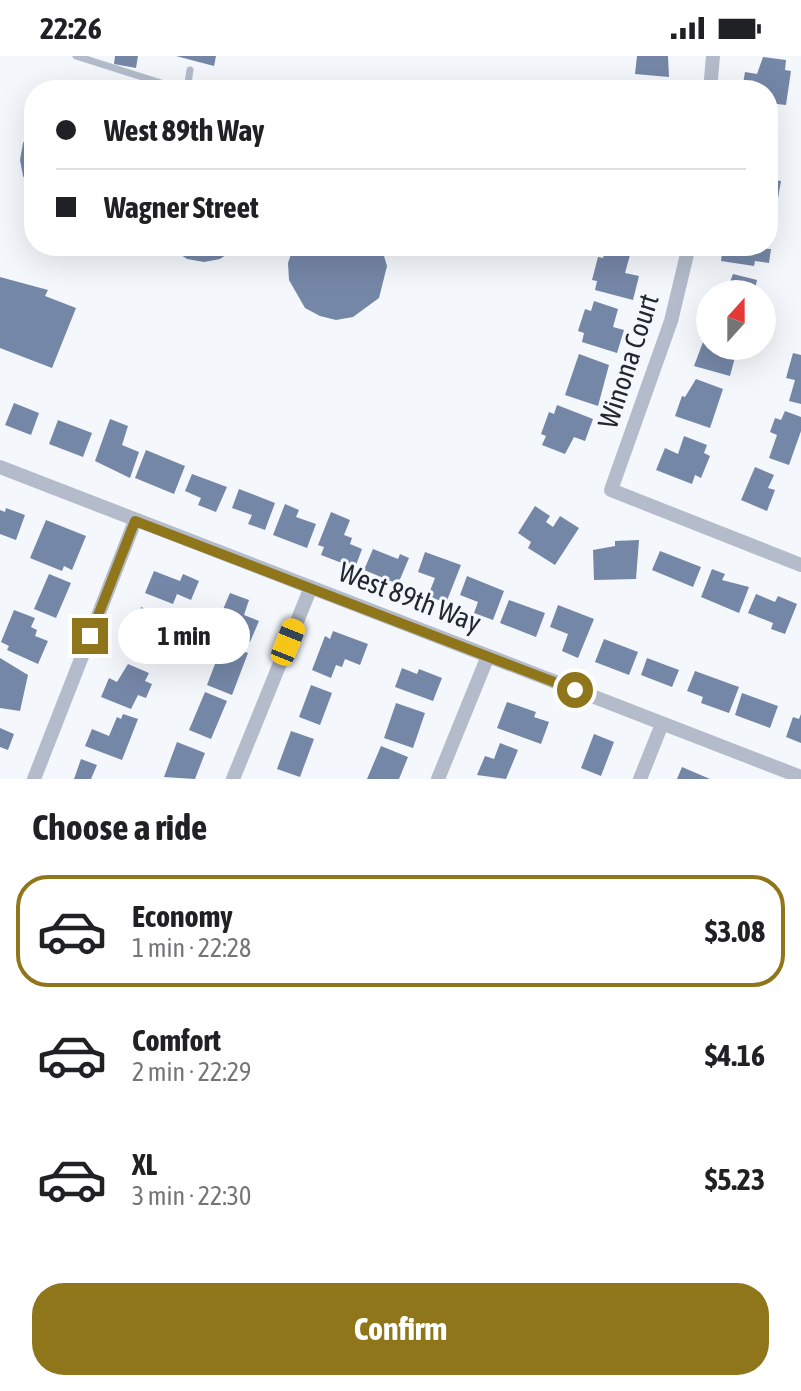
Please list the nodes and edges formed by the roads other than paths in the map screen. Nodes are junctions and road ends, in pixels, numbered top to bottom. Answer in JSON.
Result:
{"nodes":[{"id":1,"x":76,"y":56,"type":"edge"},
{"id":2,"x":713,"y":56,"type":"edge"},
{"id":3,"x":190,"y":70,"type":"dead end"},
{"id":4,"x":153,"y":80,"type":"edge"},
{"id":5,"x":188,"y":80,"type":"edge"},
{"id":6,"x":711,"y":80,"type":"edge"},
{"id":7,"x":687,"y":256,"type":"edge"},
{"id":8,"x":0,"y":467,"type":"edge"},
{"id":9,"x":135,"y":521,"type":"junction"},
{"id":10,"x":799,"y":560,"type":"edge"},
{"id":11,"x":311,"y":587,"type":"junction"},
{"id":12,"x":488,"y":656,"type":"junction"},
{"id":13,"x":662,"y":724,"type":"junction"},
{"id":14,"x":801,"y":777,"type":"edge"},
{"id":15,"x":34,"y":779,"type":"edge"},
{"id":16,"x":233,"y":779,"type":"edge"},
{"id":17,"x":438,"y":779,"type":"edge"},
{"id":18,"x":640,"y":779,"type":"edge"}],
"edges":[{"from":1,"to":4,"type":"lane"},
{"from":2,"to":6,"type":"street"},
{"from":3,"to":5,"type":"lane"},
{"from":7,"to":10,"type":"street","name":"Winona Court"},
{"from":8,"to":9,"type":"street","name":"West 89th Way"},
{"from":9,"to":11,"type":"street","name":"West 89th Way"},
{"from":9,"to":15,"type":"street"},
{"from":11,"to":12,"type":"street","name":"West 89th Way"},
{"from":11,"to":16,"type":"street"},
{"from":12,"to":13,"type":"street","name":"West 89th Way"},
{"from":12,"to":17,"type":"street"},
{"from":13,"to":14,"type":"street","name":"West 89th Way"},
{"from":13,"to":18,"type":"street"}]}
